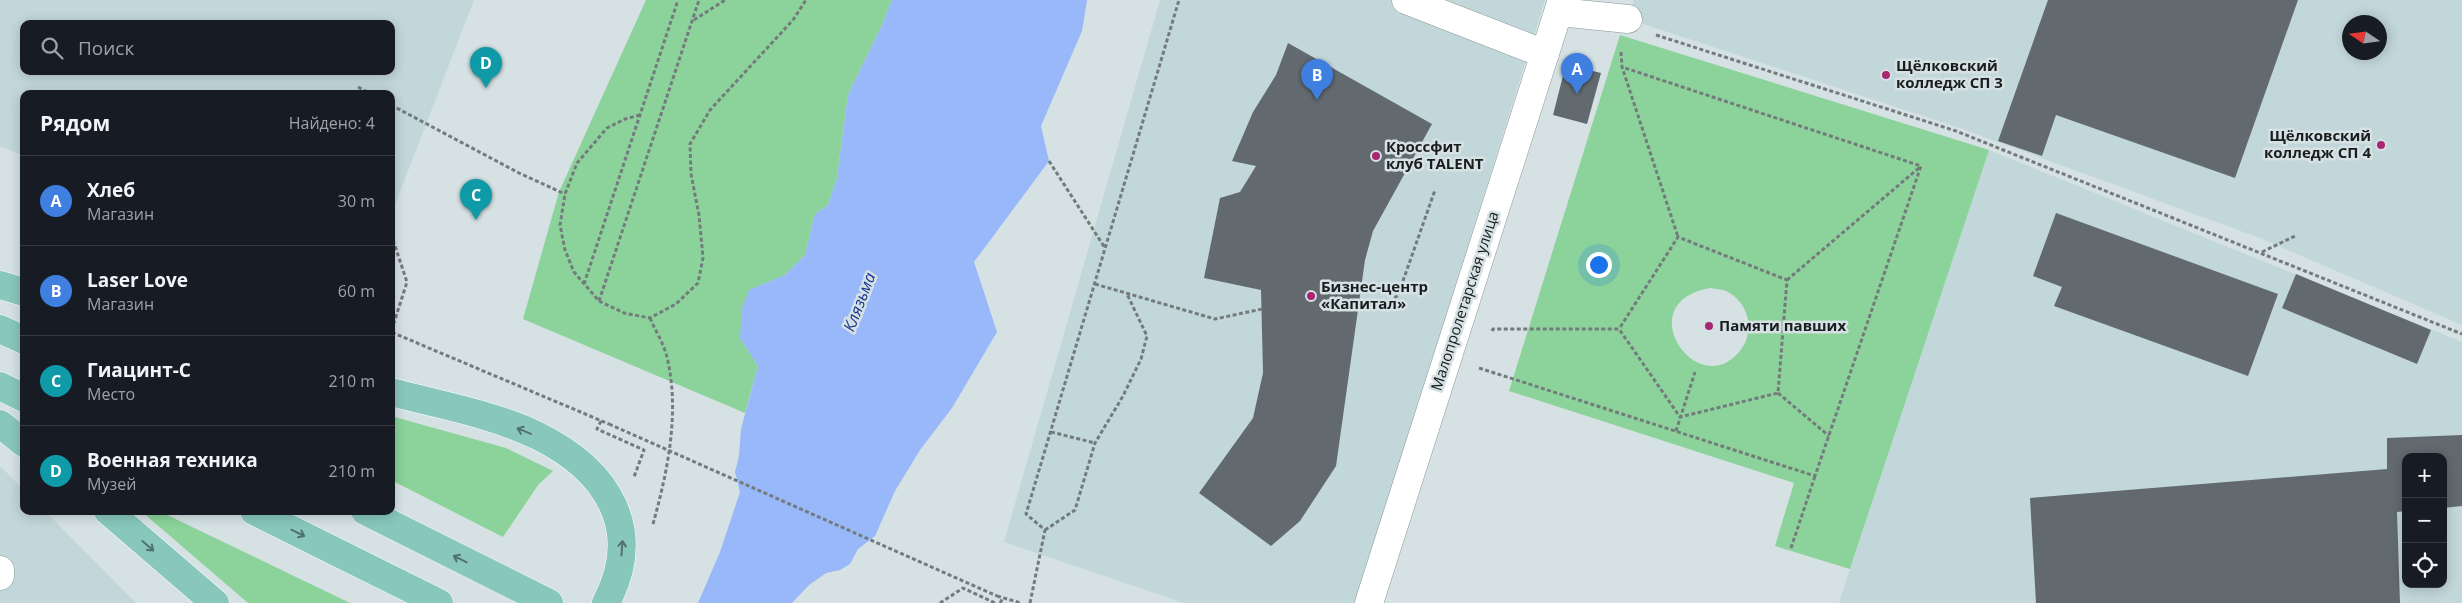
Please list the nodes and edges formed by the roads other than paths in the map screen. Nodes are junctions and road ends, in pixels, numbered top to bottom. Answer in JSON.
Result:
{"nodes":[{"id":1,"x":1406,"y":0,"type":"edge"},
{"id":2,"x":1560,"y":6,"type":"edge"},
{"id":3,"x":1628,"y":19,"type":"dead end"},
{"id":4,"x":1545,"y":54,"type":"junction"},
{"id":5,"x":0,"y":285,"type":"edge"},
{"id":6,"x":20,"y":291,"type":"edge"},
{"id":7,"x":0,"y":329,"type":"edge"},
{"id":8,"x":20,"y":338,"type":"edge"},
{"id":9,"x":0,"y":386,"type":"edge"},
{"id":10,"x":395,"y":393,"type":"edge"},
{"id":11,"x":20,"y":396,"type":"edge"},
{"id":12,"x":0,"y":424,"type":"edge"},
{"id":13,"x":20,"y":440,"type":"edge"},
{"id":14,"x":113,"y":515,"type":"edge"},
{"id":15,"x":262,"y":515,"type":"edge"},
{"id":16,"x":373,"y":515,"type":"edge"},
{"id":17,"x":0,"y":570,"type":"edge"},
{"id":18,"x":0,"y":576,"type":"edge"},
{"id":19,"x":214,"y":603,"type":"edge"},
{"id":20,"x":439,"y":603,"type":"edge"},
{"id":21,"x":549,"y":603,"type":"edge"},
{"id":22,"x":606,"y":603,"type":"edge"},
{"id":23,"x":1369,"y":603,"type":"edge"}],
"edges":[{"from":1,"to":4,"type":"street"},
{"from":2,"to":3,"type":"street"},
{"from":2,"to":4,"type":"street","name":"Малопролетарская улица"},
{"from":4,"to":23,"type":"street","name":"Малопролетарская улица"},
{"from":5,"to":6,"type":"main road"},
{"from":7,"to":8,"type":"main road"},
{"from":9,"to":11,"type":"main road"},
{"from":22,"to":10,"type":"main road","one_way":true},
{"from":12,"to":13,"type":"main road"},
{"from":14,"to":19,"type":"main road","one_way":true},
{"from":15,"to":20,"type":"main road","one_way":true},
{"from":21,"to":16,"type":"main road","one_way":true},
{"from":17,"to":18,"type":"street"}]}
